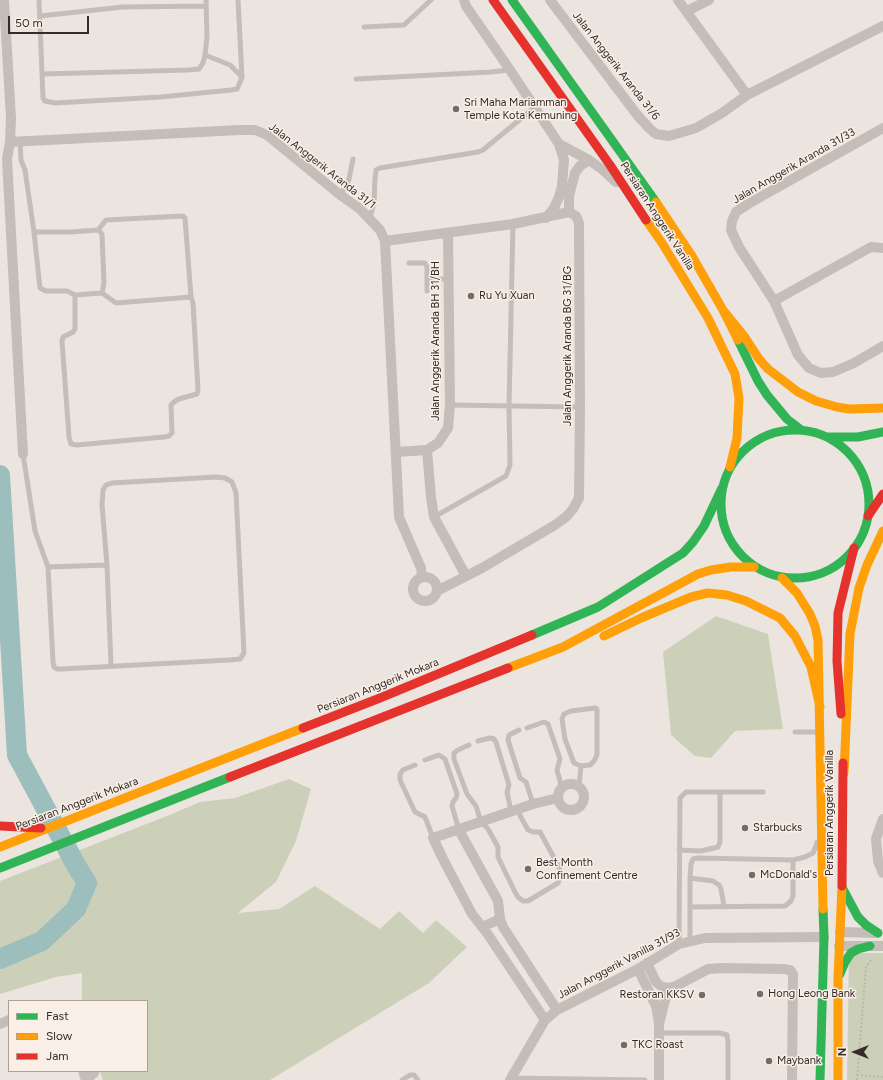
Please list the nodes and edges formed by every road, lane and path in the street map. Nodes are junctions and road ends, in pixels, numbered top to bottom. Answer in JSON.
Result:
{"nodes":[{"id":1,"x":4,"y":0,"type":"edge"},
{"id":2,"x":39,"y":0,"type":"edge"},
{"id":3,"x":206,"y":0,"type":"edge"},
{"id":4,"x":238,"y":0,"type":"edge"},
{"id":5,"x":431,"y":0,"type":"edge"},
{"id":6,"x":464,"y":0,"type":"edge"},
{"id":7,"x":493,"y":0,"type":"edge"},
{"id":8,"x":512,"y":0,"type":"edge"},
{"id":9,"x":550,"y":0,"type":"edge"},
{"id":10,"x":678,"y":0,"type":"edge"},
{"id":11,"x":709,"y":0,"type":"edge"},
{"id":12,"x":206,"y":6,"type":"junction"},
{"id":13,"x":687,"y":11,"type":"junction"},
{"id":14,"x":40,"y":16,"type":"junction"},
{"id":15,"x":883,"y":26,"type":"edge"},
{"id":16,"x":364,"y":27,"type":"dead end"},
{"id":17,"x":205,"y":55,"type":"junction"},
{"id":18,"x":510,"y":70,"type":"junction"},
{"id":19,"x":43,"y":74,"type":"junction"},
{"id":20,"x":242,"y":78,"type":"junction"},
{"id":21,"x":356,"y":79,"type":"dead end"},
{"id":22,"x":747,"y":95,"type":"junction"},
{"id":23,"x":535,"y":107,"type":"junction"},
{"id":24,"x":883,"y":128,"type":"edge"},
{"id":25,"x":15,"y":142,"type":"junction"},
{"id":26,"x":559,"y":144,"type":"junction"},
{"id":27,"x":353,"y":159,"type":"dead end"},
{"id":28,"x":589,"y":160,"type":"junction"},
{"id":29,"x":339,"y":194,"type":"junction"},
{"id":30,"x":631,"y":199,"type":"junction"},
{"id":31,"x":569,"y":212,"type":"junction"},
{"id":32,"x":370,"y":218,"type":"junction"},
{"id":33,"x":546,"y":218,"type":"junction"},
{"id":34,"x":513,"y":224,"type":"junction"},
{"id":35,"x":98,"y":230,"type":"junction"},
{"id":36,"x":34,"y":232,"type":"junction"},
{"id":37,"x":448,"y":234,"type":"junction"},
{"id":38,"x":385,"y":241,"type":"junction"},
{"id":39,"x":883,"y":248,"type":"edge"},
{"id":40,"x":409,"y":263,"type":"dead end"},
{"id":41,"x":427,"y":279,"type":"junction"},
{"id":42,"x":449,"y":279,"type":"junction"},
{"id":43,"x":427,"y":291,"type":"dead end"},
{"id":44,"x":102,"y":293,"type":"junction"},
{"id":45,"x":74,"y":295,"type":"junction"},
{"id":46,"x":191,"y":297,"type":"junction"},
{"id":47,"x":774,"y":301,"type":"junction"},
{"id":48,"x":723,"y":310,"type":"junction"},
{"id":49,"x":883,"y":346,"type":"edge"},
{"id":50,"x":450,"y":405,"type":"junction"},
{"id":51,"x":509,"y":406,"type":"junction"},
{"id":52,"x":580,"y":407,"type":"junction"},
{"id":53,"x":883,"y":408,"type":"edge"},
{"id":54,"x":800,"y":429,"type":"junction"},
{"id":55,"x":883,"y":432,"type":"edge"},
{"id":56,"x":826,"y":437,"type":"junction"},
{"id":57,"x":428,"y":450,"type":"junction"},
{"id":58,"x":396,"y":452,"type":"junction"},
{"id":59,"x":23,"y":454,"type":"joint"},
{"id":60,"x":730,"y":467,"type":"junction"},
{"id":61,"x":722,"y":488,"type":"junction"},
{"id":62,"x":883,"y":494,"type":"edge"},
{"id":63,"x":434,"y":517,"type":"junction"},
{"id":64,"x":868,"y":517,"type":"junction"},
{"id":65,"x":883,"y":531,"type":"edge"},
{"id":66,"x":854,"y":548,"type":"junction"},
{"id":67,"x":107,"y":565,"type":"junction"},
{"id":68,"x":48,"y":567,"type":"junction"},
{"id":69,"x":754,"y":567,"type":"junction"},
{"id":70,"x":466,"y":576,"type":"junction"},
{"id":71,"x":422,"y":577,"type":"junction"},
{"id":72,"x":782,"y":578,"type":"junction"},
{"id":73,"x":437,"y":591,"type":"junction"},
{"id":74,"x":563,"y":647,"type":"junction"},
{"id":75,"x":111,"y":666,"type":"junction"},
{"id":76,"x":820,"y":707,"type":"junction"},
{"id":77,"x":527,"y":728,"type":"dead end"},
{"id":78,"x":519,"y":730,"type":"dead end"},
{"id":79,"x":795,"y":732,"type":"dead end"},
{"id":80,"x":821,"y":732,"type":"junction"},
{"id":81,"x":478,"y":742,"type":"dead end"},
{"id":82,"x":469,"y":745,"type":"dead end"},
{"id":83,"x":425,"y":760,"type":"dead end"},
{"id":84,"x":414,"y":765,"type":"dead end"},
{"id":85,"x":581,"y":766,"type":"junction"},
{"id":86,"x":844,"y":774,"type":"junction"},
{"id":87,"x":579,"y":787,"type":"junction"},
{"id":88,"x":562,"y":788,"type":"junction"},
{"id":89,"x":720,"y":792,"type":"junction"},
{"id":90,"x":763,"y":792,"type":"dead end"},
{"id":91,"x":558,"y":798,"type":"junction"},
{"id":92,"x":533,"y":804,"type":"junction"},
{"id":93,"x":822,"y":804,"type":"junction"},
{"id":94,"x":514,"y":811,"type":"junction"},
{"id":95,"x":883,"y":820,"type":"edge"},
{"id":96,"x":481,"y":822,"type":"junction"},
{"id":97,"x":0,"y":826,"type":"edge"},
{"id":98,"x":50,"y":828,"type":"junction"},
{"id":99,"x":460,"y":830,"type":"junction"},
{"id":100,"x":433,"y":838,"type":"junction"},
{"id":101,"x":0,"y":847,"type":"edge"},
{"id":102,"x":679,"y":850,"type":"junction"},
{"id":103,"x":793,"y":860,"type":"junction"},
{"id":104,"x":0,"y":868,"type":"edge"},
{"id":105,"x":883,"y":873,"type":"edge"},
{"id":106,"x":690,"y":878,"type":"junction"},
{"id":107,"x":842,"y":887,"type":"junction"},
{"id":108,"x":724,"y":906,"type":"junction"},
{"id":109,"x":690,"y":907,"type":"junction"},
{"id":110,"x":500,"y":919,"type":"junction"},
{"id":111,"x":482,"y":928,"type":"junction"},
{"id":112,"x":840,"y":929,"type":"junction"},
{"id":113,"x":880,"y":933,"type":"edge"},
{"id":114,"x":824,"y":937,"type":"junction"},
{"id":115,"x":690,"y":941,"type":"junction"},
{"id":116,"x":679,"y":944,"type":"junction"},
{"id":117,"x":839,"y":946,"type":"junction"},
{"id":118,"x":870,"y":946,"type":"junction"},
{"id":119,"x":883,"y":946,"type":"edge"},
{"id":120,"x":875,"y":956,"type":"dead end"},
{"id":121,"x":647,"y":963,"type":"junction"},
{"id":122,"x":638,"y":969,"type":"junction"},
{"id":123,"x":838,"y":978,"type":"junction"},
{"id":124,"x":676,"y":986,"type":"junction"},
{"id":125,"x":557,"y":1010,"type":"junction"},
{"id":126,"x":545,"y":1020,"type":"junction"},
{"id":127,"x":659,"y":1028,"type":"junction"},
{"id":128,"x":83,"y":1072,"type":"edge"},
{"id":129,"x":94,"y":1072,"type":"edge"},
{"id":130,"x":857,"y":1076,"type":"junction"},
{"id":131,"x":883,"y":1078,"type":"edge"},
{"id":132,"x":511,"y":1079,"type":"edge"},
{"id":133,"x":402,"y":1080,"type":"edge"},
{"id":134,"x":418,"y":1080,"type":"edge"},
{"id":135,"x":645,"y":1080,"type":"edge"},
{"id":136,"x":659,"y":1080,"type":"edge"},
{"id":137,"x":728,"y":1080,"type":"edge"},
{"id":138,"x":792,"y":1080,"type":"edge"},
{"id":139,"x":820,"y":1080,"type":"edge"},
{"id":140,"x":838,"y":1080,"type":"edge"},
{"id":141,"x":857,"y":1080,"type":"edge"}],
"edges":[{"from":1,"to":25,"type":"street"},
{"from":2,"to":14,"type":"lane"},
{"from":3,"to":12,"type":"lane"},
{"from":4,"to":20,"type":"lane"},
{"from":5,"to":16,"type":"lane"},
{"from":6,"to":18,"type":"street"},
{"from":7,"to":30,"type":"main road","name":"Persiaran Anggerik Vanilla"},
{"from":8,"to":48,"type":"main road","name":"Persiaran Anggerik Vanilla"},
{"from":9,"to":22,"type":"street","name":"Jalan Anggerik Aranda 31/6"},
{"from":10,"to":13,"type":"street"},
{"from":11,"to":13,"type":"street"},
{"from":12,"to":14,"type":"lane"},
{"from":12,"to":17,"type":"lane"},
{"from":13,"to":22,"type":"street"},
{"from":14,"to":19,"type":"lane"},
{"from":15,"to":22,"type":"street","name":"Jalan Anggerik Aranda 31/6"},
{"from":17,"to":19,"type":"lane"},
{"from":17,"to":20,"type":"lane"},
{"from":18,"to":21,"type":"lane"},
{"from":18,"to":23,"type":"street"},
{"from":19,"to":20,"type":"lane"},
{"from":23,"to":26,"type":"street"},
{"from":23,"to":32,"type":"lane"},
{"from":24,"to":47,"type":"street","name":"Jalan Anggerik Aranda 31/33"},
{"from":25,"to":29,"type":"street","name":"Jalan Anggerik Aranda 31/1"},
{"from":25,"to":36,"type":"lane"},
{"from":25,"to":59,"type":"street"},
{"from":26,"to":28,"type":"street"},
{"from":26,"to":33,"type":"street"},
{"from":27,"to":29,"type":"lane"},
{"from":28,"to":30,"type":"street"},
{"from":28,"to":31,"type":"street"},
{"from":29,"to":32,"type":"street","name":"Jalan Anggerik Aranda 31/1"},
{"from":30,"to":60,"type":"main road","name":"Persiaran Anggerik Vanilla"},
{"from":31,"to":33,"type":"street"},
{"from":31,"to":52,"type":"street","name":"Jalan Anggerik Aranda BG 31/BG"},
{"from":32,"to":38,"type":"street","name":"Jalan Anggerik Aranda 31/1"},
{"from":33,"to":34,"type":"street"},
{"from":34,"to":37,"type":"street"},
{"from":34,"to":51,"type":"lane"},
{"from":35,"to":36,"type":"lane"},
{"from":35,"to":44,"type":"lane"},
{"from":35,"to":46,"type":"lane"},
{"from":36,"to":45,"type":"lane"},
{"from":37,"to":38,"type":"street"},
{"from":37,"to":42,"type":"street","name":"Jalan Anggerik Aranda BH 31/BH"},
{"from":38,"to":58,"type":"street","name":"Jalan Anggerik Aranda 31/1"},
{"from":39,"to":47,"type":"street"},
{"from":40,"to":41,"type":"lane"},
{"from":41,"to":42,"type":"lane"},
{"from":41,"to":43,"type":"lane"},
{"from":42,"to":50,"type":"street","name":"Jalan Anggerik Aranda BH 31/BH"},
{"from":44,"to":45,"type":"lane"},
{"from":44,"to":46,"type":"lane"},
{"from":45,"to":46,"type":"lane"},
{"from":47,"to":49,"type":"street","name":"Jalan Anggerik Aranda 31/33"},
{"from":48,"to":53,"type":"main road"},
{"from":48,"to":54,"type":"main road","name":"Persiaran Anggerik Vanilla"},
{"from":50,"to":51,"type":"lane"},
{"from":50,"to":57,"type":"street","name":"Jalan Anggerik Aranda BH 31/BH"},
{"from":51,"to":52,"type":"lane"},
{"from":51,"to":63,"type":"lane"},
{"from":52,"to":70,"type":"street","name":"Jalan Anggerik Aranda BG 31/BG"},
{"from":54,"to":56,"type":"main road"},
{"from":54,"to":60,"type":"main road"},
{"from":55,"to":56,"type":"main road"},
{"from":56,"to":64,"type":"main road"},
{"from":57,"to":58,"type":"street"},
{"from":57,"to":63,"type":"street"},
{"from":58,"to":71,"type":"street","name":"Jalan Anggerik Aranda 31/1"},
{"from":59,"to":68,"type":"lane"},
{"from":60,"to":61,"type":"main road"},
{"from":61,"to":69,"type":"main road"},
{"from":61,"to":98,"type":"main road","name":"Persiaran Anggerik Mokara"},
{"from":62,"to":64,"type":"main road"},
{"from":63,"to":70,"type":"street"},
{"from":64,"to":66,"type":"main road"},
{"from":65,"to":86,"type":"main road"},
{"from":66,"to":72,"type":"main road"},
{"from":66,"to":86,"type":"main road","name":"Persiaran Anggerik Vanilla"},
{"from":67,"to":68,"type":"lane"},
{"from":67,"to":75,"type":"lane"},
{"from":67,"to":75,"type":"lane"},
{"from":68,"to":75,"type":"lane"},
{"from":69,"to":72,"type":"main road"},
{"from":69,"to":74,"type":"main road"},
{"from":70,"to":73,"type":"street","name":"Jalan Anggerik Aranda BG 31/BG"},
{"from":71,"to":73,"type":"street"},
{"from":71,"to":73,"type":"street"},
{"from":72,"to":76,"type":"main road","name":"Persiaran Anggerik Vanilla"},
{"from":74,"to":76,"type":"main road"},
{"from":74,"to":104,"type":"main road"},
{"from":76,"to":80,"type":"main road","name":"Persiaran Anggerik Vanilla"},
{"from":77,"to":88,"type":"lane"},
{"from":78,"to":92,"type":"lane"},
{"from":79,"to":80,"type":"lane"},
{"from":80,"to":93,"type":"main road","name":"Persiaran Anggerik Vanilla"},
{"from":81,"to":94,"type":"lane"},
{"from":82,"to":96,"type":"lane"},
{"from":83,"to":99,"type":"lane"},
{"from":84,"to":100,"type":"lane"},
{"from":85,"to":85,"type":"lane"},
{"from":85,"to":87,"type":"lane"},
{"from":86,"to":107,"type":"main road","name":"Persiaran Anggerik Vanilla"},
{"from":87,"to":88,"type":"street"},
{"from":87,"to":91,"type":"street"},
{"from":88,"to":91,"type":"street"},
{"from":89,"to":90,"type":"lane"},
{"from":89,"to":102,"type":"lane"},
{"from":89,"to":102,"type":"lane"},
{"from":91,"to":92,"type":"street"},
{"from":92,"to":94,"type":"street"},
{"from":93,"to":103,"type":"lane"},
{"from":93,"to":114,"type":"main road","name":"Persiaran Anggerik Vanilla"},
{"from":94,"to":96,"type":"street"},
{"from":94,"to":96,"type":"lane"},
{"from":95,"to":105,"type":"street"},
{"from":96,"to":99,"type":"street"},
{"from":97,"to":98,"type":"main road"},
{"from":98,"to":101,"type":"main road","name":"Persiaran Anggerik Mokara"},
{"from":99,"to":100,"type":"street"},
{"from":99,"to":110,"type":"street"},
{"from":100,"to":111,"type":"street"},
{"from":102,"to":116,"type":"lane"},
{"from":103,"to":106,"type":"lane"},
{"from":103,"to":108,"type":"lane"},
{"from":106,"to":108,"type":"lane"},
{"from":106,"to":109,"type":"lane"},
{"from":107,"to":112,"type":"main road","name":"Persiaran Anggerik Vanilla"},
{"from":107,"to":113,"type":"main road"},
{"from":108,"to":109,"type":"lane"},
{"from":109,"to":115,"type":"lane"},
{"from":110,"to":111,"type":"street"},
{"from":110,"to":125,"type":"street"},
{"from":111,"to":126,"type":"street"},
{"from":112,"to":113,"type":"street"},
{"from":112,"to":114,"type":"main road"},
{"from":112,"to":117,"type":"main road","name":"Persiaran Anggerik Vanilla"},
{"from":114,"to":115,"type":"street","name":"Jalan Anggerik Vanilla 31/93"},
{"from":114,"to":139,"type":"main road","name":"Persiaran Anggerik Vanilla"},
{"from":115,"to":116,"type":"street","name":"Jalan Anggerik Vanilla 31/93"},
{"from":116,"to":121,"type":"street","name":"Jalan Anggerik Vanilla 31/93"},
{"from":117,"to":118,"type":"street"},
{"from":117,"to":123,"type":"main road","name":"Persiaran Anggerik Vanilla"},
{"from":118,"to":119,"type":"street"},
{"from":118,"to":123,"type":"main road"},
{"from":120,"to":130,"type":"path"},
{"from":121,"to":122,"type":"street","name":"Jalan Anggerik Vanilla 31/93"},
{"from":121,"to":124,"type":"street"},
{"from":122,"to":125,"type":"street","name":"Jalan Anggerik Vanilla 31/93"},
{"from":122,"to":127,"type":"street"},
{"from":123,"to":140,"type":"main road","name":"Persiaran Anggerik Vanilla"},
{"from":124,"to":127,"type":"street"},
{"from":124,"to":138,"type":"street"},
{"from":125,"to":126,"type":"street","name":"Jalan Anggerik Vanilla 31/93"},
{"from":126,"to":132,"type":"street","name":"Jalan Anggerik Vanilla 31/93"},
{"from":127,"to":136,"type":"street"},
{"from":127,"to":137,"type":"lane"},
{"from":128,"to":129,"type":"street"},
{"from":130,"to":131,"type":"path"},
{"from":130,"to":141,"type":"path"},
{"from":132,"to":135,"type":"lane"},
{"from":133,"to":134,"type":"lane"}]}
